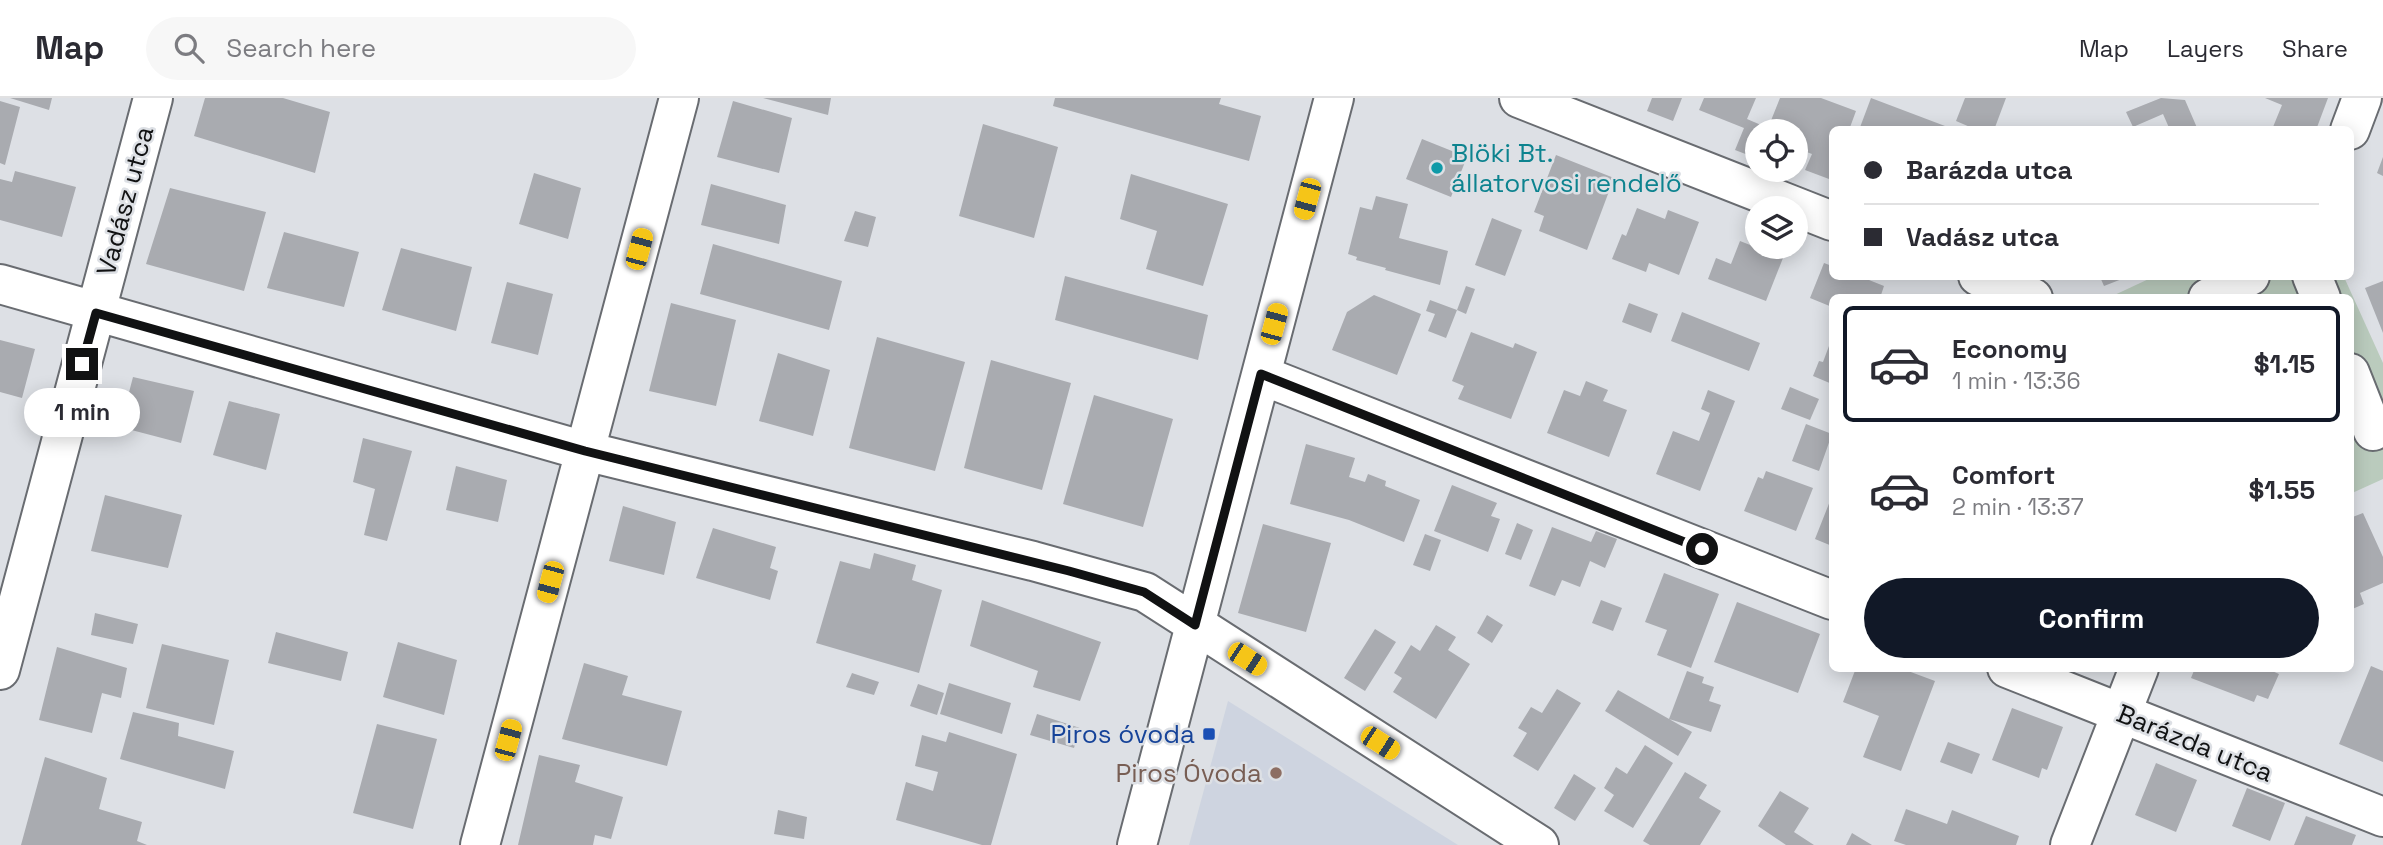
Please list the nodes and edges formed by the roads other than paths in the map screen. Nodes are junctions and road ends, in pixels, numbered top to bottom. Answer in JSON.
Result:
{"nodes":[{"id":1,"x":153,"y":98,"type":"edge"},
{"id":2,"x":679,"y":98,"type":"edge"},
{"id":3,"x":1334,"y":98,"type":"edge"},
{"id":4,"x":1518,"y":98,"type":"edge"},
{"id":5,"x":2362,"y":98,"type":"edge"},
{"id":6,"x":2352,"y":126,"type":"edge"},
{"id":7,"x":1829,"y":220,"type":"edge"},
{"id":8,"x":1988,"y":280,"type":"edge"},
{"id":9,"x":2242,"y":280,"type":"edge"},
{"id":10,"x":0,"y":284,"type":"edge"},
{"id":11,"x":2022,"y":294,"type":"edge"},
{"id":12,"x":2216,"y":294,"type":"edge"},
{"id":13,"x":96,"y":313,"type":"junction"},
{"id":14,"x":1261,"y":374,"type":"junction"},
{"id":15,"x":2354,"y":385,"type":"edge"},
{"id":16,"x":2369,"y":430,"type":"edge"},
{"id":17,"x":585,"y":451,"type":"junction"},
{"id":18,"x":1829,"y":599,"type":"edge"},
{"id":19,"x":1195,"y":625,"type":"junction"},
{"id":20,"x":0,"y":670,"type":"edge"},
{"id":21,"x":2017,"y":672,"type":"edge"},
{"id":22,"x":2137,"y":672,"type":"edge"},
{"id":23,"x":2121,"y":714,"type":"junction"},
{"id":24,"x":2383,"y":817,"type":"edge"},
{"id":25,"x":480,"y":845,"type":"edge"},
{"id":26,"x":1137,"y":845,"type":"edge"},
{"id":27,"x":1539,"y":845,"type":"edge"},
{"id":28,"x":2070,"y":845,"type":"edge"}],
"edges":[{"from":1,"to":13,"type":"street","name":"Vadász utca"},
{"from":2,"to":17,"type":"street"},
{"from":3,"to":14,"type":"street"},
{"from":4,"to":7,"type":"street"},
{"from":5,"to":6,"type":"street"},
{"from":8,"to":11,"type":"street"},
{"from":9,"to":12,"type":"street"},
{"from":10,"to":13,"type":"street"},
{"from":13,"to":17,"type":"street"},
{"from":13,"to":20,"type":"street","name":"Vadász utca"},
{"from":14,"to":18,"type":"street"},
{"from":14,"to":19,"type":"street"},
{"from":15,"to":16,"type":"street"},
{"from":17,"to":19,"type":"street"},
{"from":17,"to":25,"type":"street"},
{"from":19,"to":26,"type":"street"},
{"from":19,"to":27,"type":"street"},
{"from":21,"to":23,"type":"street","name":"Barázda utca"},
{"from":22,"to":23,"type":"street"},
{"from":23,"to":24,"type":"street","name":"Barázda utca"},
{"from":23,"to":28,"type":"street"}]}
